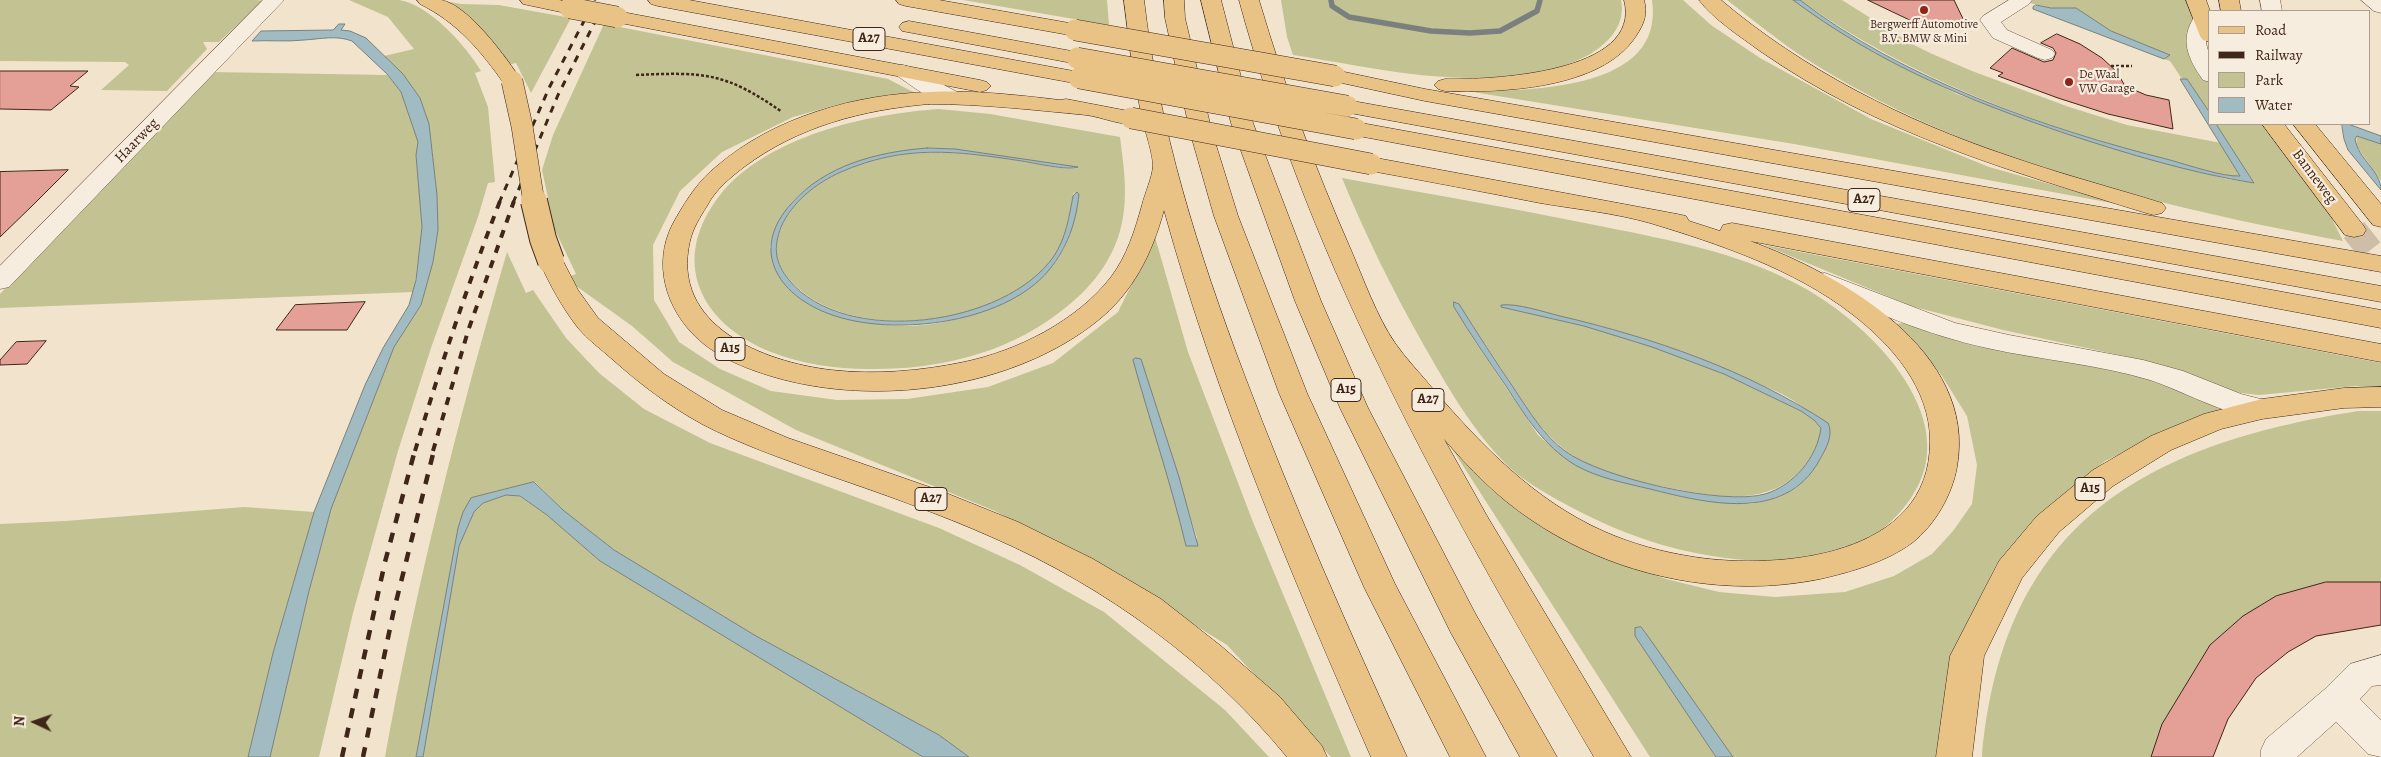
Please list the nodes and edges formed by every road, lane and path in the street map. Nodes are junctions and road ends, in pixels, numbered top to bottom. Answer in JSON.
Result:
{"nodes":[{"id":1,"x":274,"y":0,"type":"edge"},
{"id":2,"x":427,"y":0,"type":"edge"},
{"id":3,"x":530,"y":0,"type":"edge"},
{"id":4,"x":658,"y":0,"type":"edge"},
{"id":5,"x":760,"y":0,"type":"edge"},
{"id":6,"x":906,"y":0,"type":"edge"},
{"id":7,"x":1134,"y":0,"type":"edge"},
{"id":8,"x":1174,"y":0,"type":"edge"},
{"id":9,"x":1211,"y":0,"type":"edge"},
{"id":10,"x":1634,"y":0,"type":"edge"},
{"id":11,"x":1709,"y":0,"type":"edge"},
{"id":12,"x":2196,"y":0,"type":"edge"},
{"id":13,"x":2371,"y":0,"type":"edge"},
{"id":14,"x":2019,"y":2,"type":"edge"},
{"id":15,"x":1255,"y":6,"type":"edge"},
{"id":16,"x":2381,"y":7,"type":"edge"},
{"id":17,"x":837,"y":14,"type":"dead end"},
{"id":18,"x":894,"y":24,"type":"dead end"},
{"id":19,"x":2206,"y":28,"type":"edge"},
{"id":20,"x":2044,"y":54,"type":"dead end"},
{"id":21,"x":2112,"y":66,"type":"dead end"},
{"id":22,"x":2132,"y":66,"type":"dead end"},
{"id":23,"x":1078,"y":68,"type":"junction"},
{"id":24,"x":903,"y":71,"type":"junction"},
{"id":25,"x":2208,"y":73,"type":"edge"},
{"id":26,"x":636,"y":75,"type":"dead end"},
{"id":27,"x":1341,"y":77,"type":"junction"},
{"id":28,"x":951,"y":98,"type":"junction"},
{"id":29,"x":1083,"y":109,"type":"junction"},
{"id":30,"x":801,"y":125,"type":"junction"},
{"id":31,"x":2274,"y":125,"type":"edge"},
{"id":32,"x":2305,"y":125,"type":"edge"},
{"id":33,"x":1164,"y":163,"type":"junction"},
{"id":34,"x":1659,"y":219,"type":"junction"},
{"id":35,"x":2381,"y":220,"type":"tunnel mouth"},
{"id":36,"x":2354,"y":230,"type":"tunnel mouth"},
{"id":37,"x":2381,"y":255,"type":"edge"},
{"id":38,"x":2381,"y":264,"type":"edge"},
{"id":39,"x":1803,"y":271,"type":"junction"},
{"id":40,"x":0,"y":282,"type":"edge"},
{"id":41,"x":2381,"y":294,"type":"edge"},
{"id":42,"x":2381,"y":319,"type":"edge"},
{"id":43,"x":1380,"y":343,"type":"junction"},
{"id":44,"x":2381,"y":353,"type":"edge"},
{"id":45,"x":2381,"y":397,"type":"edge"},
{"id":46,"x":2262,"y":409,"type":"junction"},
{"id":47,"x":2381,"y":670,"type":"edge"},
{"id":48,"x":2337,"y":700,"type":"junction"},
{"id":49,"x":2381,"y":743,"type":"edge"},
{"id":50,"x":1309,"y":757,"type":"edge"},
{"id":51,"x":1389,"y":757,"type":"edge"},
{"id":52,"x":1468,"y":757,"type":"edge"},
{"id":53,"x":1539,"y":757,"type":"edge"},
{"id":54,"x":1613,"y":757,"type":"edge"},
{"id":55,"x":1954,"y":757,"type":"edge"},
{"id":56,"x":2279,"y":757,"type":"edge"}],
"edges":[{"from":1,"to":40,"type":"street","name":"Haarweg"},
{"from":2,"to":50,"type":"main road","number":"A27","bridge":true},
{"from":3,"to":24,"type":"main road","number":"A27","bridge":true},
{"from":4,"to":23,"type":"main road","number":"A27"},
{"from":5,"to":17,"type":"main road","number":"A27"},
{"from":6,"to":27,"type":"main road","number":"A27","bridge":true},
{"from":7,"to":33,"type":"main road","number":"A15"},
{"from":8,"to":52,"type":"main road"},
{"from":9,"to":53,"type":"main road","number":"A15"},
{"from":10,"to":27,"type":"main road"},
{"from":11,"to":37,"type":"main road"},
{"from":12,"to":19,"type":"main road"},
{"from":13,"to":16,"type":"street"},
{"from":14,"to":20,"type":"street"},
{"from":15,"to":43,"type":"main road"},
{"from":18,"to":23,"type":"main road","number":"A27"},
{"from":19,"to":25,"type":"street"},
{"from":21,"to":22,"type":"path"},
{"from":23,"to":41,"type":"main road","number":"A27","bridge":true},
{"from":23,"to":42,"type":"main road","number":"A27","bridge":true},
{"from":24,"to":28,"type":"street","number":"A27"},
{"from":24,"to":29,"type":"main road","number":"A27"},
{"from":26,"to":30,"type":"path"},
{"from":27,"to":38,"type":"main road","number":"A27"},
{"from":28,"to":29,"type":"main road","number":"A15"},
{"from":28,"to":30,"type":"main road","number":"A15"},
{"from":29,"to":34,"type":"main road","number":"A27","bridge":true},
{"from":30,"to":33,"type":"main road","number":"A15"},
{"from":31,"to":36,"type":"main road","name":"Banneweg"},
{"from":32,"to":35,"type":"main road","name":"Banneweg"},
{"from":33,"to":51,"type":"main road","number":"A15"},
{"from":34,"to":39,"type":"main road","number":"A27"},
{"from":34,"to":44,"type":"main road","number":"A27"},
{"from":39,"to":43,"type":"main road","number":"A27"},
{"from":39,"to":46,"type":"street","number":"A27"},
{"from":43,"to":54,"type":"main road"},
{"from":45,"to":46,"type":"main road","number":"A15"},
{"from":46,"to":55,"type":"main road","number":"A15"},
{"from":47,"to":48,"type":"street"},
{"from":48,"to":49,"type":"street"},
{"from":48,"to":56,"type":"street"}]}
